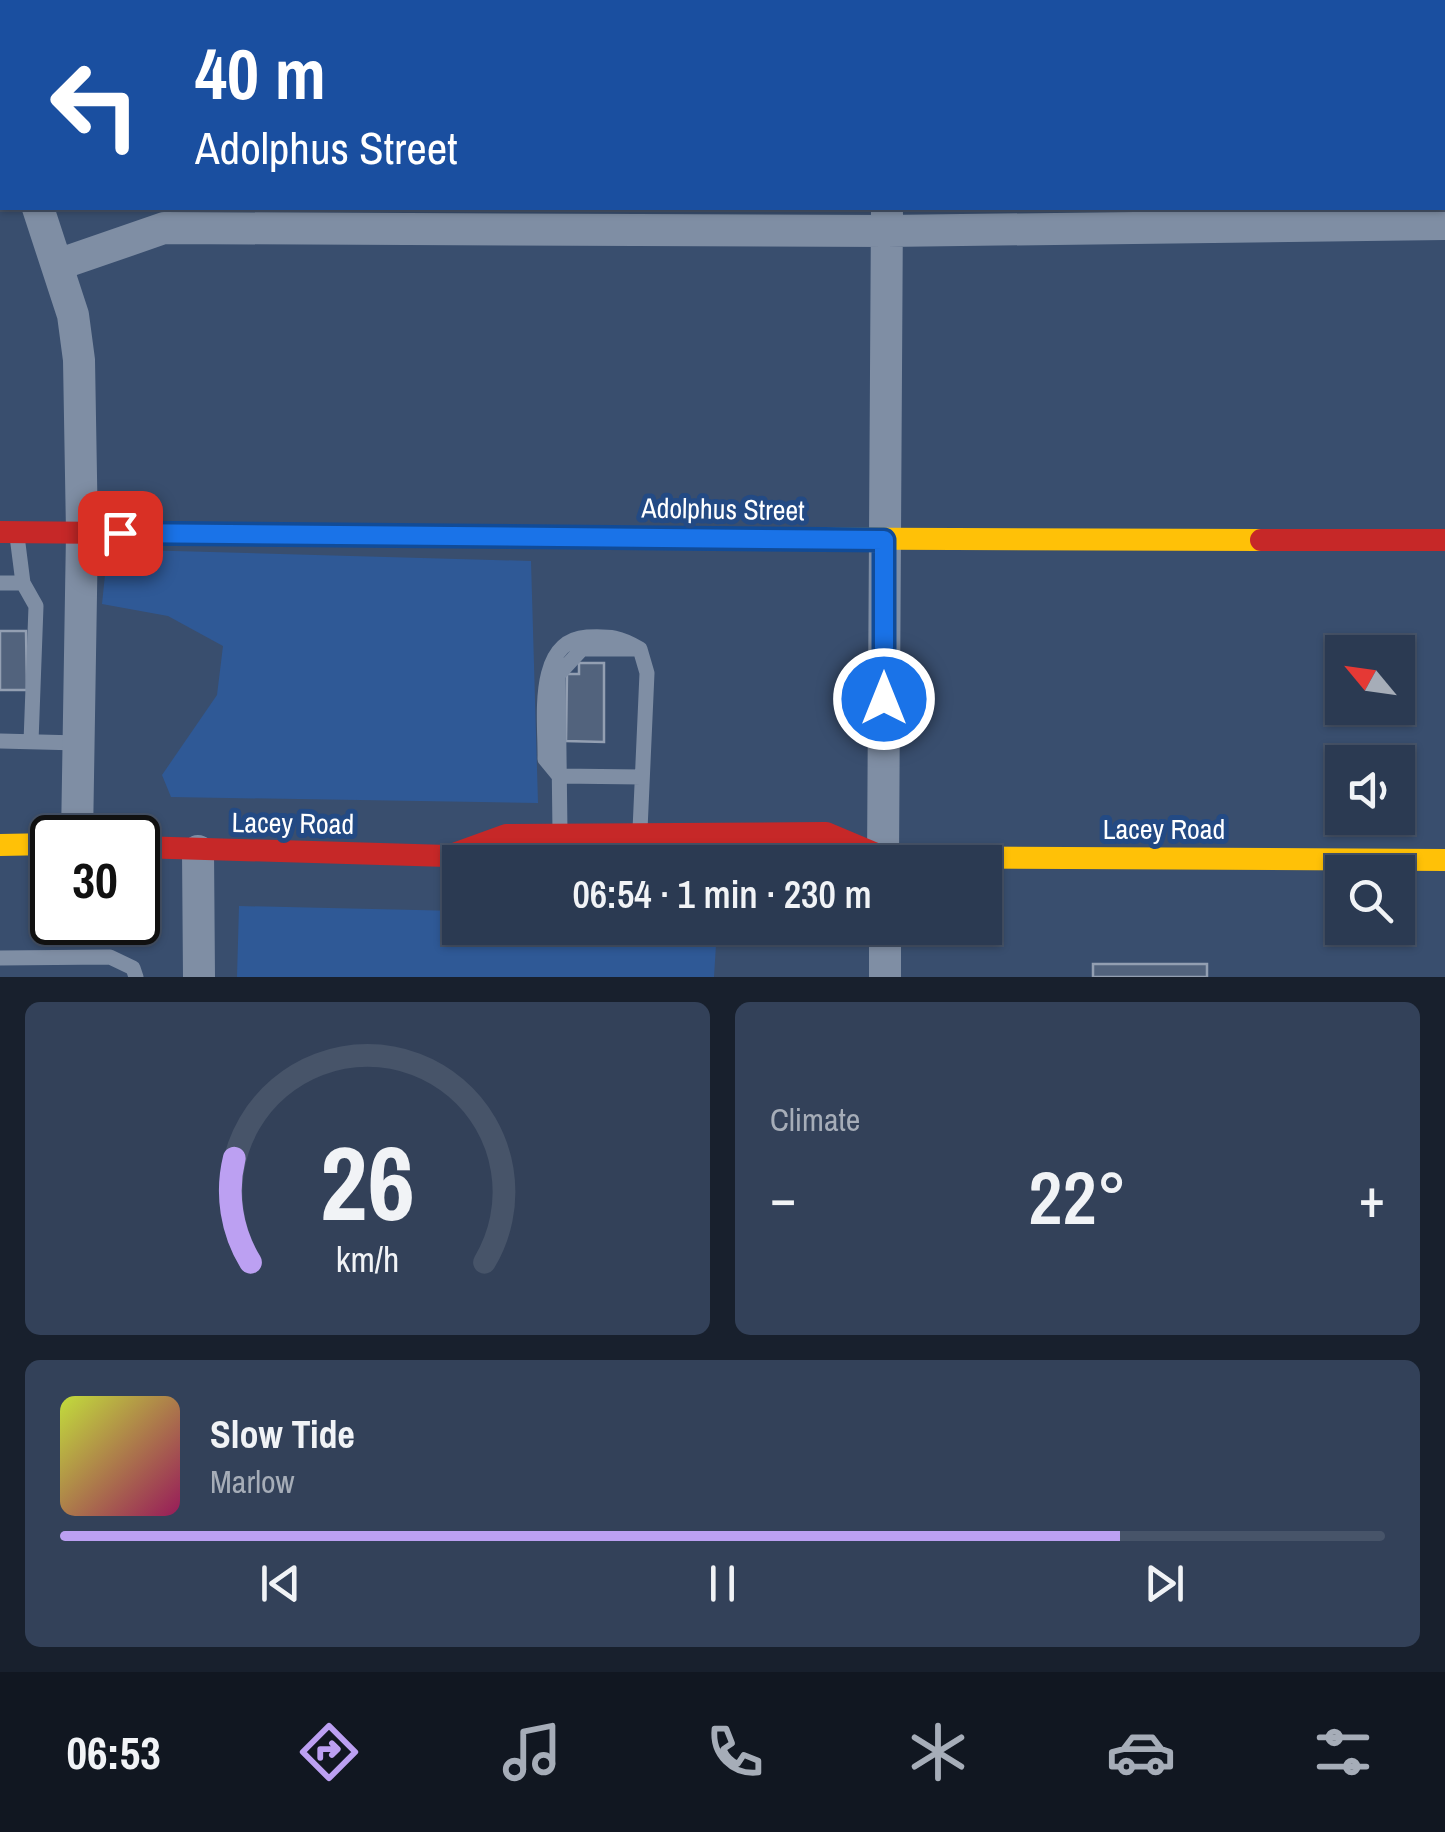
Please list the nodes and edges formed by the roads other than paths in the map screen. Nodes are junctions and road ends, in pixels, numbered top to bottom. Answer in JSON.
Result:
{"nodes":[{"id":1,"x":39,"y":210,"type":"edge"},
{"id":2,"x":887,"y":219,"type":"edge"},
{"id":3,"x":1445,"y":224,"type":"edge"},
{"id":4,"x":56,"y":265,"type":"junction"},
{"id":5,"x":8,"y":532,"type":"edge"},
{"id":6,"x":82,"y":533,"type":"junction"},
{"id":7,"x":884,"y":540,"type":"junction"},
{"id":8,"x":1445,"y":540,"type":"edge"},
{"id":9,"x":0,"y":583,"type":"edge"},
{"id":10,"x":23,"y":583,"type":"junction"},
{"id":11,"x":0,"y":741,"type":"edge"},
{"id":12,"x":30,"y":742,"type":"junction"},
{"id":13,"x":79,"y":742,"type":"junction"},
{"id":14,"x":559,"y":776,"type":"junction"},
{"id":15,"x":642,"y":777,"type":"junction"},
{"id":16,"x":77,"y":815,"type":"edge"},
{"id":17,"x":640,"y":834,"type":"junction"},
{"id":18,"x":560,"y":835,"type":"junction"},
{"id":19,"x":30,"y":844,"type":"edge"},
{"id":20,"x":0,"y":845,"type":"edge"},
{"id":21,"x":486,"y":845,"type":"edge"},
{"id":22,"x":848,"y":845,"type":"edge"},
{"id":23,"x":880,"y":845,"type":"edge"},
{"id":24,"x":160,"y":849,"type":"edge"},
{"id":25,"x":198,"y":851,"type":"junction"},
{"id":26,"x":442,"y":860,"type":"edge"},
{"id":27,"x":1445,"y":860,"type":"edge"},
{"id":28,"x":1002,"y":861,"type":"edge"},
{"id":29,"x":885,"y":945,"type":"edge"},
{"id":30,"x":0,"y":958,"type":"edge"},
{"id":31,"x":136,"y":977,"type":"edge"},
{"id":32,"x":199,"y":977,"type":"edge"},
{"id":33,"x":886,"y":977,"type":"edge"}],
"edges":[{"from":1,"to":4,"type":"street"},
{"from":2,"to":3,"type":"street"},
{"from":2,"to":4,"type":"street"},
{"from":2,"to":7,"type":"street"},
{"from":4,"to":6,"type":"street"},
{"from":5,"to":6,"type":"street","name":"Adolphus Street"},
{"from":5,"to":10,"type":"lane"},
{"from":6,"to":7,"type":"street","name":"Adolphus Street"},
{"from":6,"to":13,"type":"street"},
{"from":7,"to":8,"type":"street","name":"Adolphus Street"},
{"from":7,"to":23,"type":"street"},
{"from":9,"to":10,"type":"lane"},
{"from":10,"to":12,"type":"lane"},
{"from":11,"to":12,"type":"lane"},
{"from":12,"to":13,"type":"lane"},
{"from":13,"to":16,"type":"street"},
{"from":14,"to":15,"type":"lane"},
{"from":14,"to":15,"type":"lane"},
{"from":14,"to":18,"type":"lane"},
{"from":15,"to":17,"type":"lane"},
{"from":17,"to":18,"type":"street","name":"Lacey Road"},
{"from":17,"to":22,"type":"street","name":"Lacey Road"},
{"from":18,"to":21,"type":"street","name":"Lacey Road"},
{"from":19,"to":20,"type":"street"},
{"from":24,"to":25,"type":"street","name":"Lacey Road"},
{"from":25,"to":26,"type":"street","name":"Lacey Road"},
{"from":25,"to":32,"type":"street"},
{"from":27,"to":28,"type":"street","name":"Lacey Road"},
{"from":29,"to":33,"type":"street"},
{"from":30,"to":31,"type":"lane"}]}
